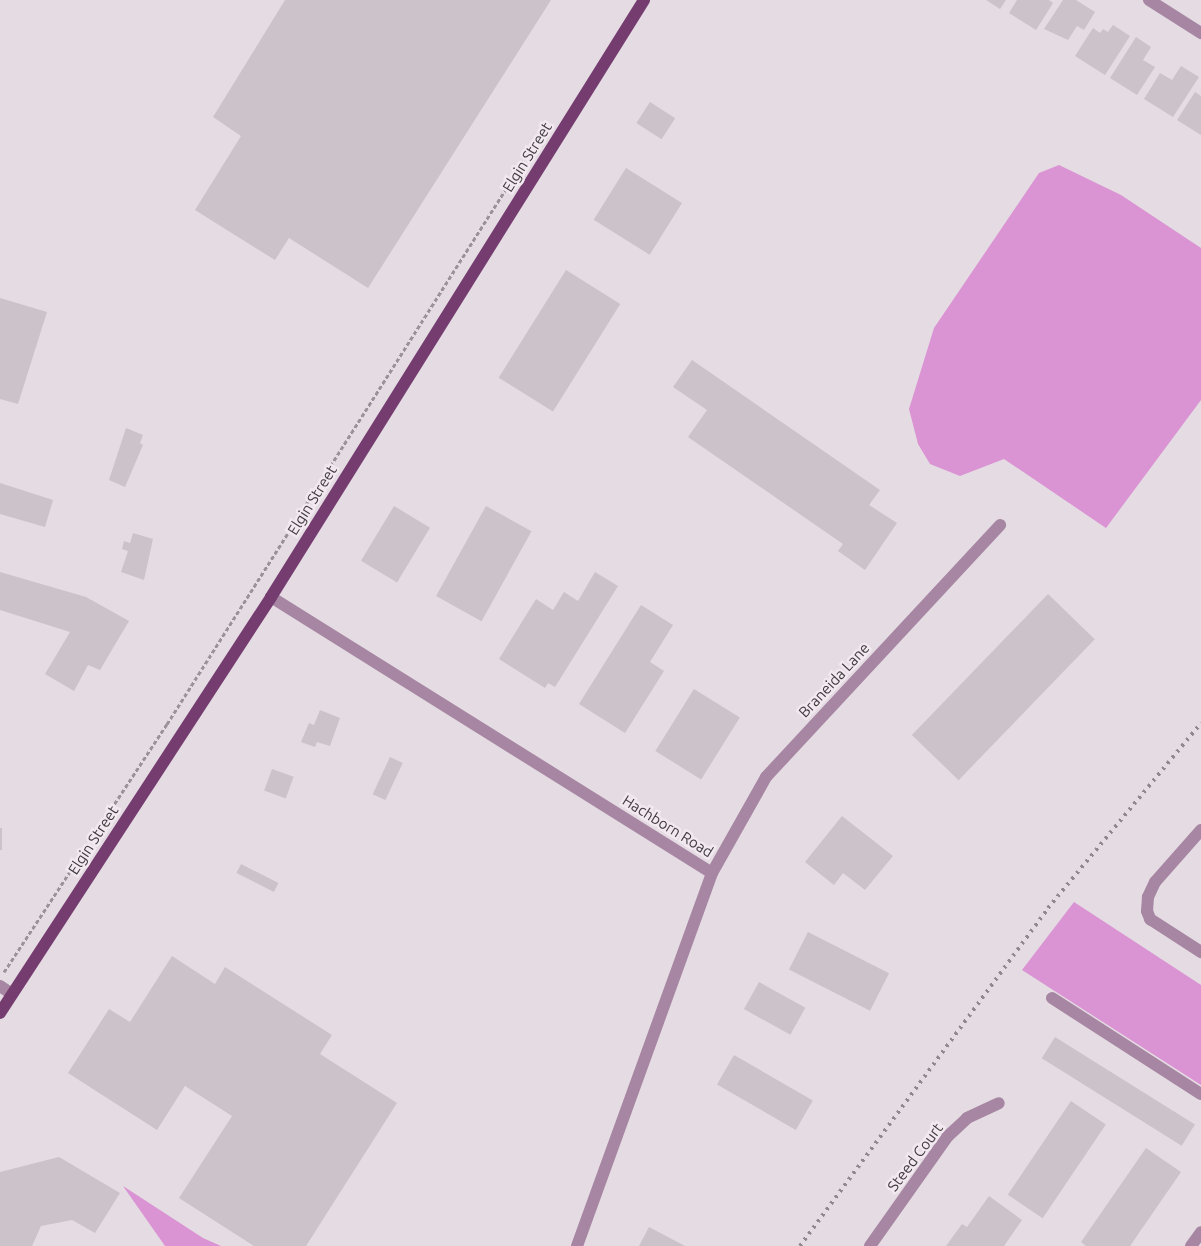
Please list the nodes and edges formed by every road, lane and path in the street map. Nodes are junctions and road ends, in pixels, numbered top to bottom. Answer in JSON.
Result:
{"nodes":[{"id":1,"x":644,"y":0,"type":"edge"},
{"id":2,"x":1149,"y":0,"type":"edge"},
{"id":3,"x":1201,"y":33,"type":"edge"},
{"id":4,"x":540,"y":135,"type":"dead end"},
{"id":5,"x":1000,"y":525,"type":"dead end"},
{"id":6,"x":271,"y":597,"type":"junction"},
{"id":7,"x":1201,"y":830,"type":"edge"},
{"id":8,"x":712,"y":873,"type":"junction"},
{"id":9,"x":1201,"y":952,"type":"edge"},
{"id":10,"x":0,"y":978,"type":"edge"},
{"id":11,"x":0,"y":986,"type":"edge"},
{"id":12,"x":12,"y":994,"type":"junction"},
{"id":13,"x":1052,"y":998,"type":"dead end"},
{"id":14,"x":0,"y":1013,"type":"edge"},
{"id":15,"x":1201,"y":1094,"type":"edge"},
{"id":16,"x":999,"y":1104,"type":"dead end"},
{"id":17,"x":1201,"y":1232,"type":"edge"},
{"id":18,"x":577,"y":1246,"type":"edge"},
{"id":19,"x":870,"y":1246,"type":"edge"},
{"id":20,"x":1191,"y":1246,"type":"edge"}],
"edges":[{"from":1,"to":6,"type":"main road","name":"Elgin Street"},
{"from":2,"to":3,"type":"street"},
{"from":4,"to":10,"type":"path"},
{"from":5,"to":8,"type":"street","name":"Braneida Lane"},
{"from":6,"to":8,"type":"street","name":"Hachborn Road"},
{"from":6,"to":12,"type":"main road","name":"Elgin Street"},
{"from":7,"to":9,"type":"street"},
{"from":8,"to":18,"type":"street","name":"Hachborn Road"},
{"from":11,"to":12,"type":"street"},
{"from":12,"to":14,"type":"main road","name":"Elgin Street"},
{"from":13,"to":15,"type":"street"},
{"from":16,"to":19,"type":"street","name":"Steed Court"},
{"from":17,"to":20,"type":"street"}]}
